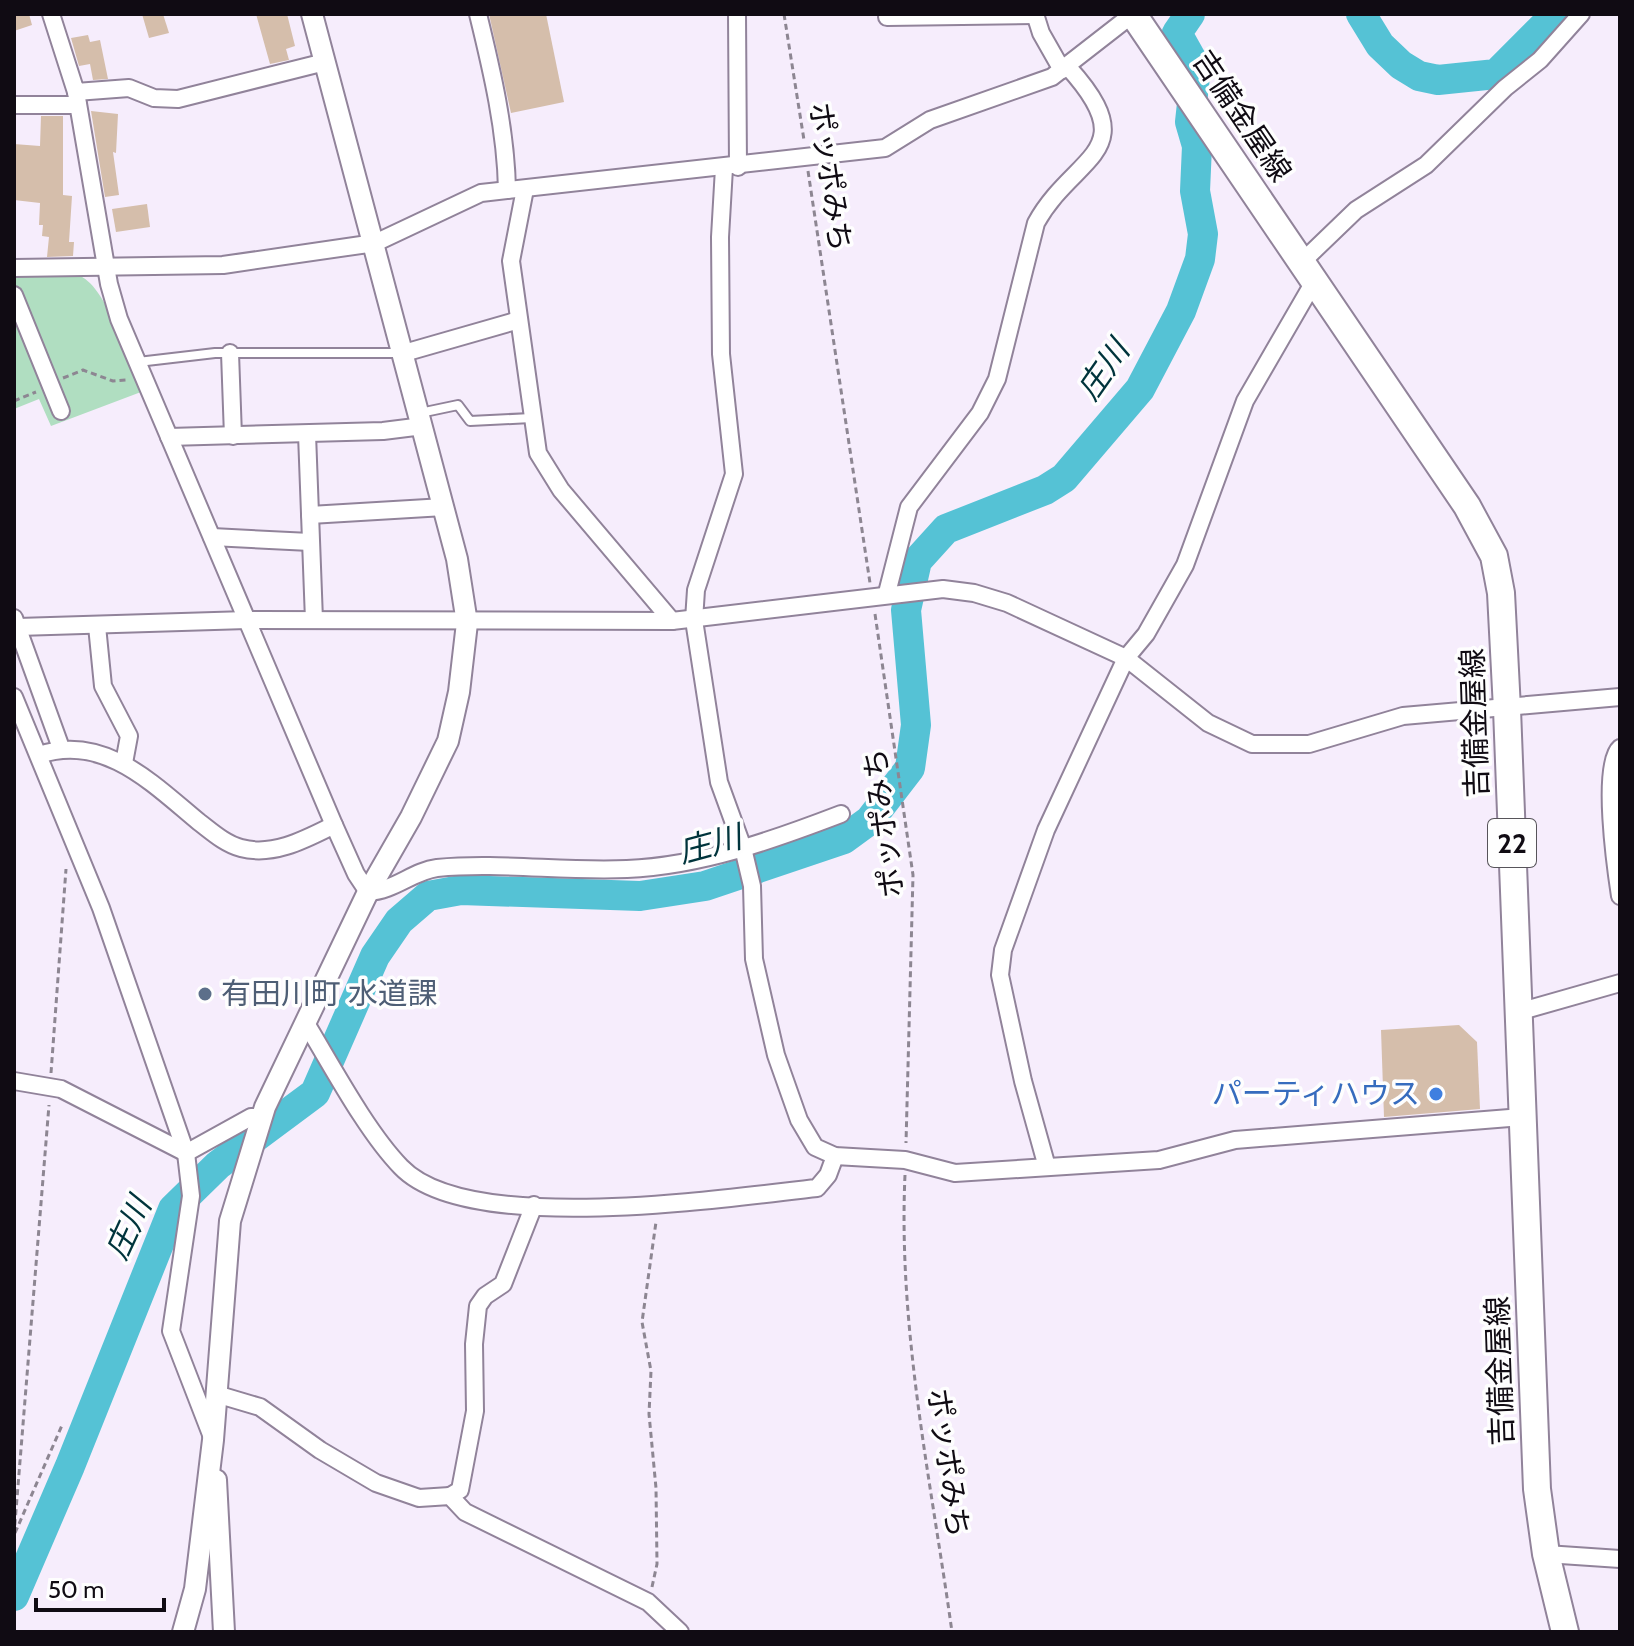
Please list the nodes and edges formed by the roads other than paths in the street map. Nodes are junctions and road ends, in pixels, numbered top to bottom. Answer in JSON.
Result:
{"nodes":[{"id":1,"x":51,"y":14,"type":"edge"},
{"id":2,"x":312,"y":14,"type":"edge"},
{"id":3,"x":478,"y":14,"type":"edge"},
{"id":4,"x":737,"y":14,"type":"edge"},
{"id":5,"x":1035,"y":14,"type":"edge"},
{"id":6,"x":1133,"y":14,"type":"edge"},
{"id":7,"x":1581,"y":14,"type":"edge"},
{"id":8,"x":887,"y":17,"type":"dead end"},
{"id":9,"x":325,"y":62,"type":"junction"},
{"id":10,"x":1065,"y":68,"type":"junction"},
{"id":11,"x":77,"y":98,"type":"junction"},
{"id":12,"x":14,"y":105,"type":"edge"},
{"id":13,"x":731,"y":168,"type":"junction"},
{"id":14,"x":525,"y":189,"type":"junction"},
{"id":15,"x":507,"y":190,"type":"junction"},
{"id":16,"x":375,"y":243,"type":"junction"},
{"id":17,"x":14,"y":268,"type":"edge"},
{"id":18,"x":107,"y":269,"type":"junction"},
{"id":19,"x":1309,"y":270,"type":"junction"},
{"id":20,"x":14,"y":295,"type":"edge"},
{"id":21,"x":519,"y":320,"type":"junction"},
{"id":22,"x":230,"y":353,"type":"junction"},
{"id":23,"x":404,"y":353,"type":"junction"},
{"id":24,"x":140,"y":368,"type":"junction"},
{"id":25,"x":61,"y":411,"type":"dead end"},
{"id":26,"x":531,"y":418,"type":"junction"},
{"id":27,"x":421,"y":419,"type":"junction"},
{"id":28,"x":307,"y":434,"type":"junction"},
{"id":29,"x":233,"y":436,"type":"junction"},
{"id":30,"x":169,"y":437,"type":"junction"},
{"id":31,"x":444,"y":507,"type":"junction"},
{"id":32,"x":310,"y":515,"type":"junction"},
{"id":33,"x":212,"y":537,"type":"junction"},
{"id":34,"x":310,"y":542,"type":"junction"},
{"id":35,"x":880,"y":594,"type":"junction"},
{"id":36,"x":247,"y":620,"type":"junction"},
{"id":37,"x":314,"y":620,"type":"junction"},
{"id":38,"x":694,"y":620,"type":"junction"},
{"id":39,"x":672,"y":621,"type":"junction"},
{"id":40,"x":16,"y":622,"type":"edge"},
{"id":41,"x":467,"y":623,"type":"junction"},
{"id":42,"x":97,"y":626,"type":"junction"},
{"id":43,"x":1126,"y":658,"type":"junction"},
{"id":44,"x":14,"y":697,"type":"edge"},
{"id":45,"x":1620,"y":697,"type":"edge"},
{"id":46,"x":1507,"y":709,"type":"junction"},
{"id":47,"x":61,"y":748,"type":"junction"},
{"id":48,"x":1620,"y":748,"type":"edge"},
{"id":49,"x":39,"y":755,"type":"junction"},
{"id":50,"x":124,"y":763,"type":"junction"},
{"id":51,"x":841,"y":814,"type":"dead end"},
{"id":52,"x":334,"y":825,"type":"junction"},
{"id":53,"x":743,"y":848,"type":"junction"},
{"id":54,"x":368,"y":892,"type":"junction"},
{"id":55,"x":1620,"y":896,"type":"edge"},
{"id":56,"x":1620,"y":983,"type":"edge"},
{"id":57,"x":1518,"y":1012,"type":"junction"},
{"id":58,"x":307,"y":1025,"type":"junction"},
{"id":59,"x":14,"y":1081,"type":"edge"},
{"id":60,"x":261,"y":1117,"type":"junction"},
{"id":61,"x":1522,"y":1117,"type":"junction"},
{"id":62,"x":186,"y":1153,"type":"junction"},
{"id":63,"x":835,"y":1156,"type":"junction"},
{"id":64,"x":1047,"y":1167,"type":"junction"},
{"id":65,"x":534,"y":1205,"type":"junction"},
{"id":66,"x":216,"y":1394,"type":"junction"},
{"id":67,"x":213,"y":1440,"type":"junction"},
{"id":68,"x":450,"y":1496,"type":"junction"},
{"id":69,"x":1546,"y":1554,"type":"junction"},
{"id":70,"x":1620,"y":1559,"type":"edge"},
{"id":71,"x":185,"y":1625,"type":"edge"},
{"id":72,"x":224,"y":1629,"type":"edge"},
{"id":73,"x":1565,"y":1630,"type":"edge"},
{"id":74,"x":680,"y":1632,"type":"edge"}],
"edges":[{"from":1,"to":11,"type":"street"},
{"from":2,"to":9,"type":"street"},
{"from":3,"to":15,"type":"street"},
{"from":4,"to":13,"type":"street"},
{"from":5,"to":8,"type":"street"},
{"from":5,"to":10,"type":"street"},
{"from":6,"to":10,"type":"street"},
{"from":6,"to":19,"type":"main road","name":"吉備金屋線","number":"22"},
{"from":7,"to":19,"type":"street"},
{"from":9,"to":11,"type":"street"},
{"from":9,"to":16,"type":"street"},
{"from":10,"to":13,"type":"street"},
{"from":10,"to":35,"type":"street"},
{"from":11,"to":12,"type":"street"},
{"from":11,"to":18,"type":"street"},
{"from":13,"to":14,"type":"street"},
{"from":13,"to":38,"type":"street"},
{"from":14,"to":15,"type":"street"},
{"from":14,"to":21,"type":"street"},
{"from":15,"to":16,"type":"street"},
{"from":16,"to":18,"type":"street"},
{"from":16,"to":23,"type":"street"},
{"from":17,"to":18,"type":"street"},
{"from":18,"to":24,"type":"street"},
{"from":19,"to":43,"type":"street"},
{"from":19,"to":46,"type":"main road","name":"吉備金屋線","number":"22"},
{"from":20,"to":25,"type":"street"},
{"from":21,"to":23,"type":"street"},
{"from":21,"to":26,"type":"street"},
{"from":22,"to":23,"type":"lane"},
{"from":22,"to":24,"type":"lane"},
{"from":22,"to":29,"type":"street"},
{"from":23,"to":27,"type":"street"},
{"from":24,"to":30,"type":"street"},
{"from":26,"to":27,"type":"lane"},
{"from":26,"to":39,"type":"street"},
{"from":27,"to":28,"type":"street"},
{"from":27,"to":31,"type":"street"},
{"from":28,"to":29,"type":"street"},
{"from":28,"to":32,"type":"street"},
{"from":29,"to":30,"type":"street"},
{"from":30,"to":33,"type":"street"},
{"from":31,"to":32,"type":"street"},
{"from":31,"to":41,"type":"street"},
{"from":32,"to":34,"type":"street"},
{"from":33,"to":34,"type":"street"},
{"from":33,"to":36,"type":"street"},
{"from":34,"to":37,"type":"street"},
{"from":35,"to":38,"type":"street"},
{"from":35,"to":43,"type":"street"},
{"from":36,"to":37,"type":"street"},
{"from":36,"to":42,"type":"street"},
{"from":36,"to":52,"type":"street"},
{"from":37,"to":41,"type":"street"},
{"from":38,"to":39,"type":"street"},
{"from":38,"to":53,"type":"street"},
{"from":39,"to":41,"type":"street"},
{"from":40,"to":42,"type":"street"},
{"from":40,"to":47,"type":"street"},
{"from":41,"to":54,"type":"street"},
{"from":42,"to":50,"type":"street"},
{"from":43,"to":46,"type":"street"},
{"from":43,"to":64,"type":"street"},
{"from":44,"to":49,"type":"street"},
{"from":45,"to":46,"type":"street"},
{"from":46,"to":57,"type":"main road","name":"吉備金屋線","number":"22"},
{"from":47,"to":49,"type":"street"},
{"from":47,"to":50,"type":"street"},
{"from":48,"to":55,"type":"street"},
{"from":49,"to":62,"type":"street"},
{"from":50,"to":52,"type":"street"},
{"from":51,"to":53,"type":"street"},
{"from":52,"to":54,"type":"street"},
{"from":53,"to":54,"type":"street"},
{"from":53,"to":63,"type":"street"},
{"from":54,"to":58,"type":"street"},
{"from":56,"to":57,"type":"street"},
{"from":57,"to":61,"type":"main road","name":"吉備金屋線","number":"22"},
{"from":58,"to":60,"type":"street"},
{"from":58,"to":65,"type":"street"},
{"from":59,"to":62,"type":"street"},
{"from":60,"to":62,"type":"street"},
{"from":60,"to":66,"type":"street"},
{"from":61,"to":64,"type":"street"},
{"from":61,"to":69,"type":"main road","name":"吉備金屋線","number":"22"},
{"from":62,"to":67,"type":"street"},
{"from":63,"to":64,"type":"street"},
{"from":63,"to":65,"type":"street"},
{"from":65,"to":68,"type":"street"},
{"from":66,"to":67,"type":"street"},
{"from":66,"to":68,"type":"street"},
{"from":67,"to":71,"type":"street"},
{"from":67,"to":72,"type":"street"},
{"from":68,"to":74,"type":"street"},
{"from":69,"to":70,"type":"street"},
{"from":69,"to":73,"type":"main road","name":"吉備金屋線","number":"22"},
{"from":71,"to":72,"type":"street"}]}
